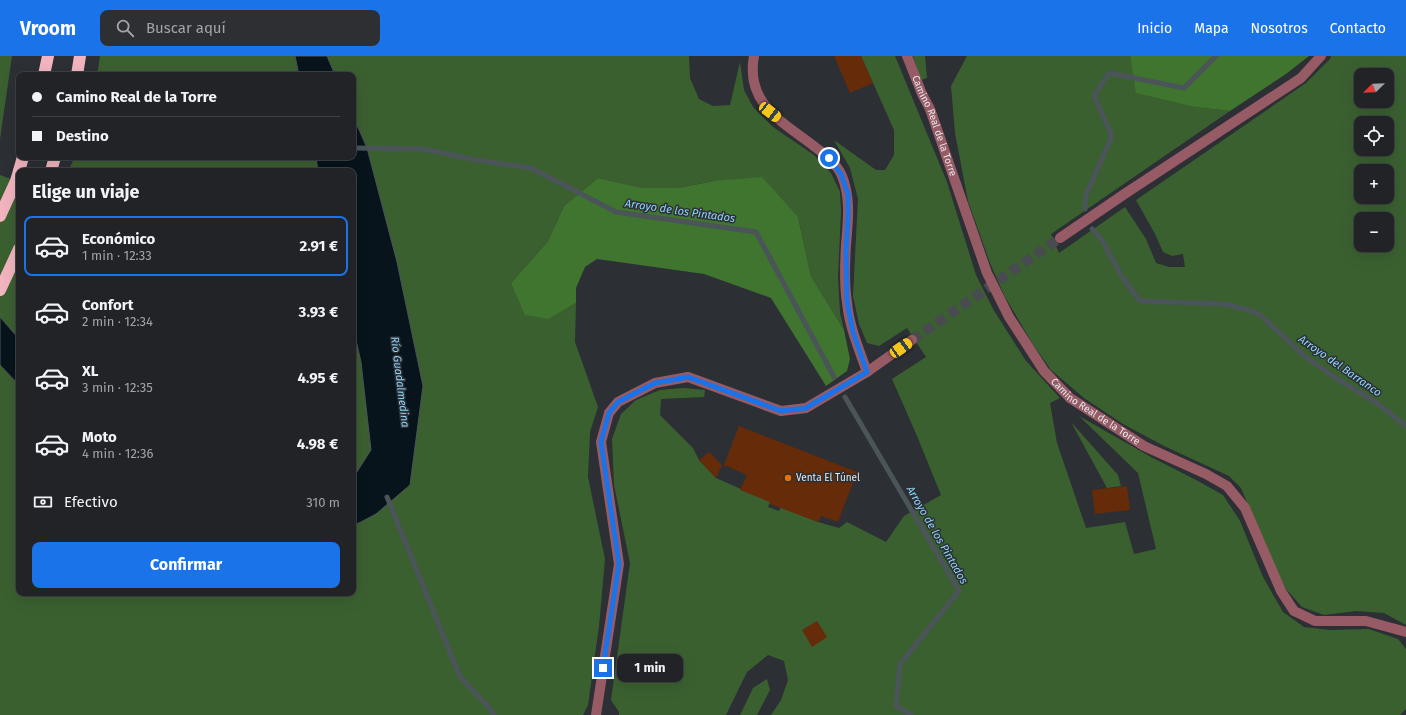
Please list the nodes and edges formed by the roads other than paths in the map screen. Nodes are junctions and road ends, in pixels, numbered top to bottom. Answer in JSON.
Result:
{"nodes":[{"id":1,"x":48,"y":56,"type":"edge"},
{"id":2,"x":80,"y":56,"type":"edge"},
{"id":3,"x":754,"y":56,"type":"edge"},
{"id":4,"x":907,"y":56,"type":"edge"},
{"id":5,"x":1320,"y":56,"type":"edge"},
{"id":6,"x":45,"y":72,"type":"edge"},
{"id":7,"x":77,"y":72,"type":"edge"},
{"id":8,"x":16,"y":179,"type":"edge"},
{"id":9,"x":0,"y":216,"type":"edge"},
{"id":10,"x":1060,"y":238,"type":"tunnel mouth"},
{"id":11,"x":16,"y":255,"type":"edge"},
{"id":12,"x":0,"y":290,"type":"edge"},
{"id":13,"x":912,"y":340,"type":"tunnel mouth"},
{"id":14,"x":867,"y":372,"type":"junction"},
{"id":15,"x":1406,"y":632,"type":"edge"},
{"id":16,"x":596,"y":715,"type":"edge"}],
"edges":[{"from":1,"to":6,"type":"highway"},
{"from":2,"to":7,"type":"highway"},
{"from":3,"to":14,"type":"street"},
{"from":4,"to":15,"type":"street","name":"Camino Real de la Torre"},
{"from":5,"to":10,"type":"street"},
{"from":8,"to":9,"type":"highway"},
{"from":11,"to":12,"type":"highway"},
{"from":13,"to":14,"type":"street"},
{"from":14,"to":16,"type":"street"}]}
